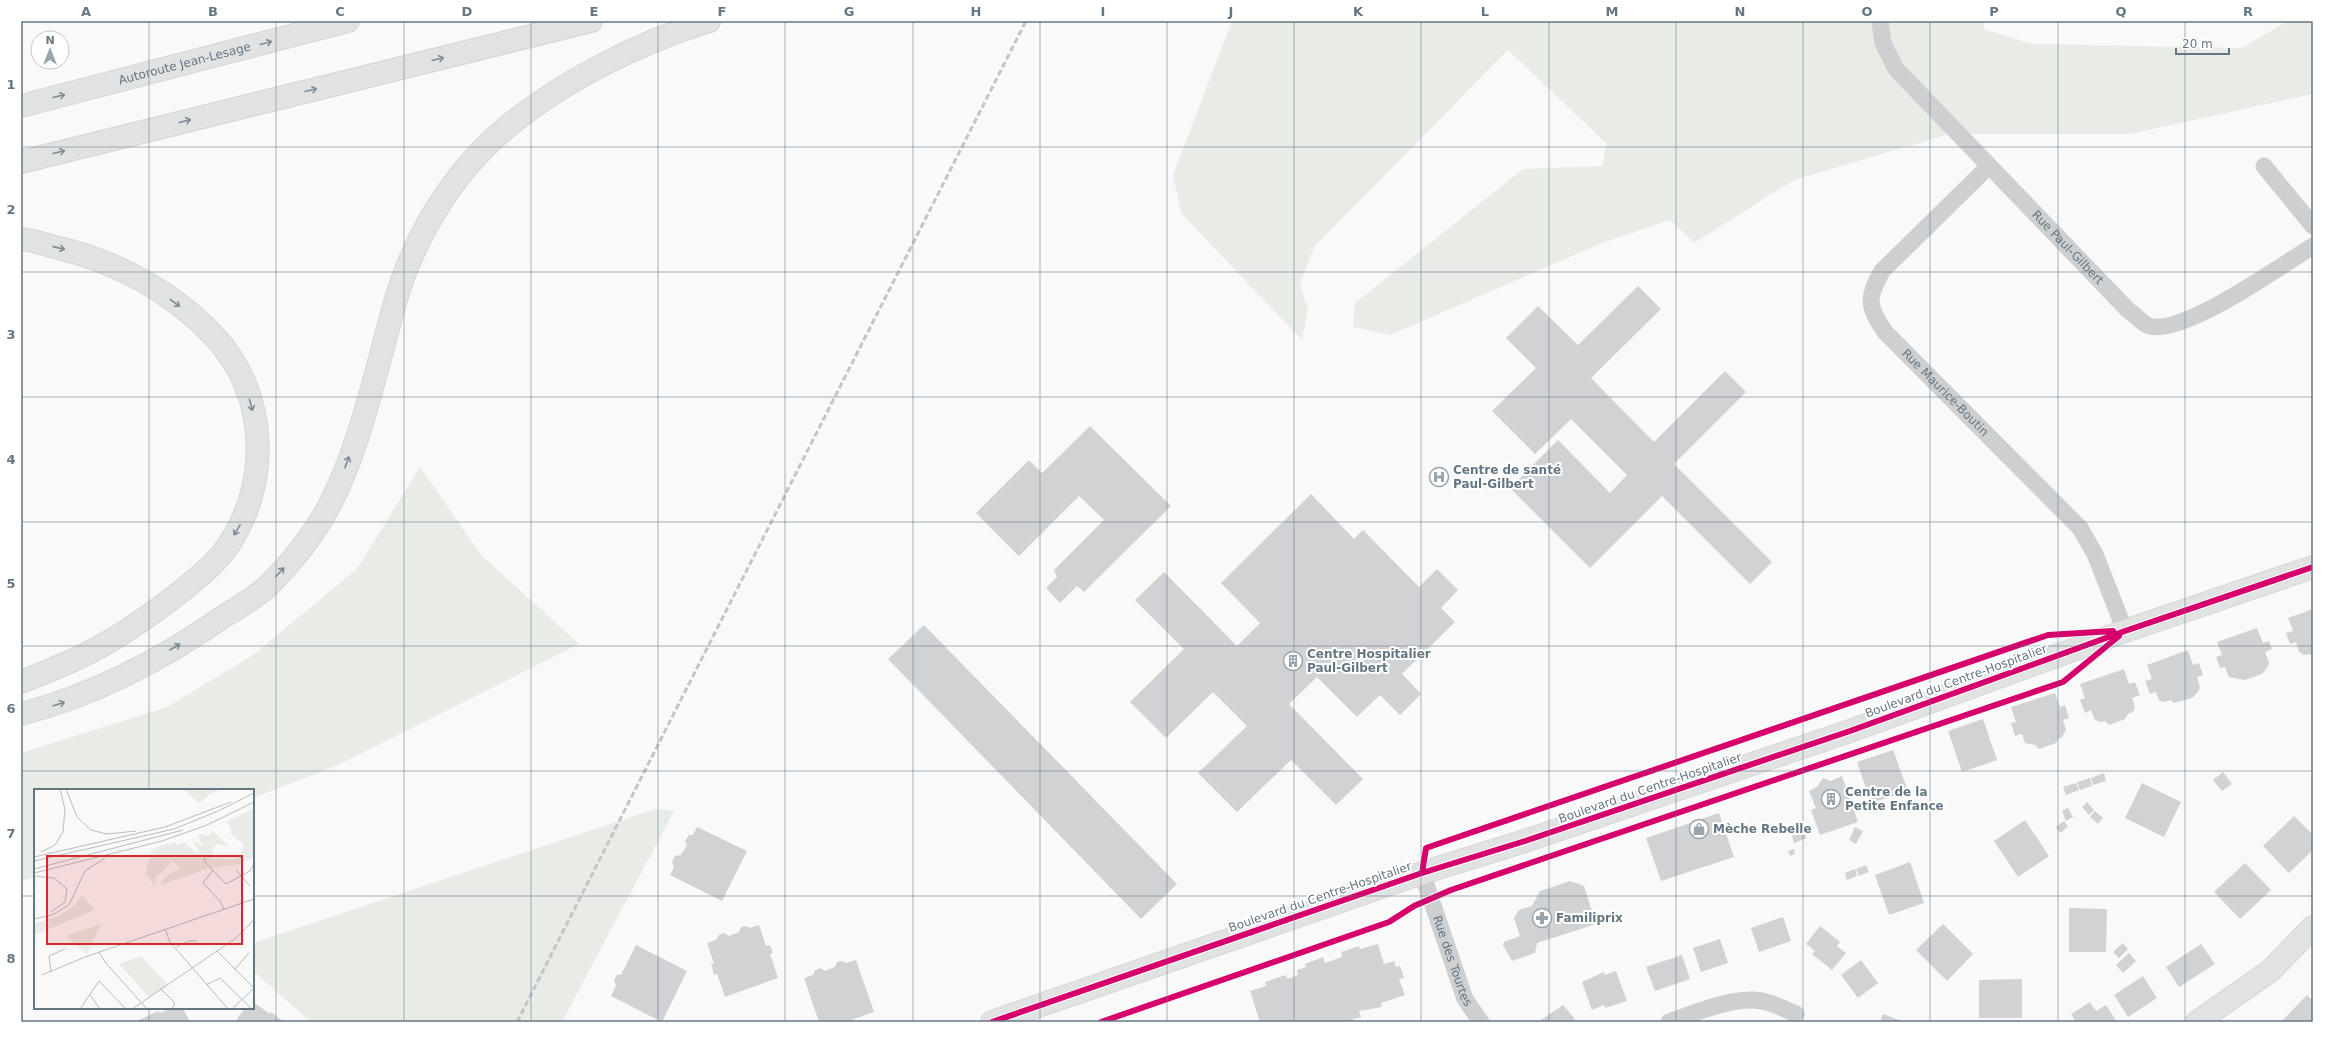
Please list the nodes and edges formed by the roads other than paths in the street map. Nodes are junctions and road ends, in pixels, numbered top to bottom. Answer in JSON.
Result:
{"nodes":[{"id":1,"x":348,"y":21,"type":"edge"},
{"id":2,"x":591,"y":21,"type":"edge"},
{"id":3,"x":709,"y":21,"type":"edge"},
{"id":4,"x":1880,"y":21,"type":"edge"},
{"id":5,"x":21,"y":106,"type":"edge"},
{"id":6,"x":21,"y":162,"type":"edge"},
{"id":7,"x":1990,"y":166,"type":"junction"},
{"id":8,"x":2264,"y":166,"type":"dead end"},
{"id":9,"x":2313,"y":226,"type":"edge"},
{"id":10,"x":21,"y":239,"type":"edge"},
{"id":11,"x":2313,"y":246,"type":"edge"},
{"id":12,"x":2313,"y":566,"type":"edge"},
{"id":13,"x":2125,"y":631,"type":"junction"},
{"id":14,"x":21,"y":682,"type":"edge"},
{"id":15,"x":21,"y":714,"type":"edge"},
{"id":16,"x":1422,"y":873,"type":"junction"},
{"id":17,"x":2313,"y":927,"type":"edge"},
{"id":18,"x":1796,"y":1014,"type":"dead end"},
{"id":19,"x":992,"y":1022,"type":"edge"},
{"id":20,"x":1481,"y":1022,"type":"edge"},
{"id":21,"x":1670,"y":1022,"type":"edge"},
{"id":22,"x":2197,"y":1022,"type":"edge"}],
"edges":[{"from":5,"to":1,"type":"main road","name":"Autoroute Jean-Lesage","one_way":true},
{"from":6,"to":2,"type":"main road","one_way":true},
{"from":15,"to":3,"type":"main road","one_way":true},
{"from":4,"to":7,"type":"street","name":"Rue Paul-Gilbert"},
{"from":7,"to":11,"type":"street","name":"Rue Paul-Gilbert"},
{"from":7,"to":13,"type":"street","name":"Rue Maurice-Boutin"},
{"from":8,"to":9,"type":"street"},
{"from":10,"to":14,"type":"main road","one_way":true},
{"from":12,"to":13,"type":"main road","name":"Boulevard du Centre-Hospitalier"},
{"from":13,"to":16,"type":"main road","name":"Boulevard du Centre-Hospitalier"},
{"from":16,"to":19,"type":"main road","name":"Boulevard du Centre-Hospitalier"},
{"from":16,"to":20,"type":"street","name":"Rue des Tourtes"},
{"from":17,"to":22,"type":"main road"},
{"from":18,"to":21,"type":"street"}]}
